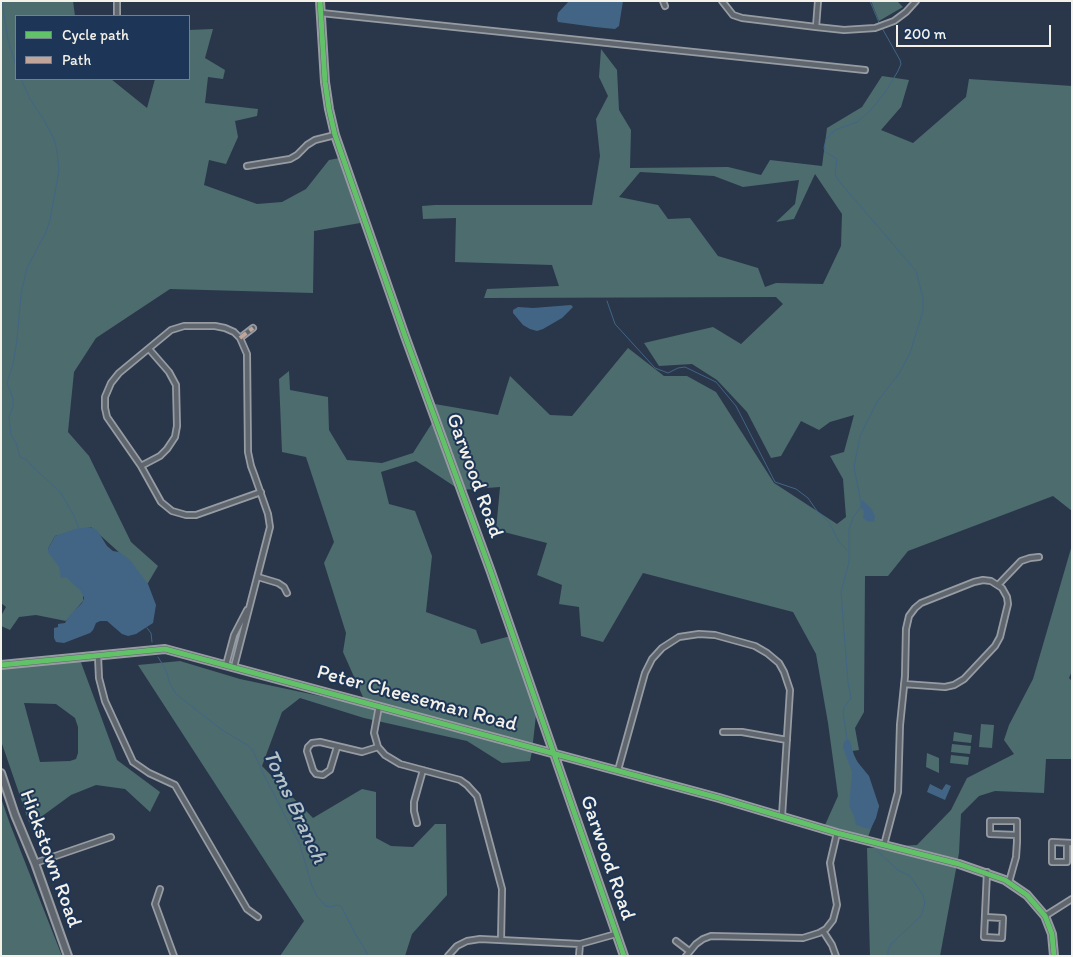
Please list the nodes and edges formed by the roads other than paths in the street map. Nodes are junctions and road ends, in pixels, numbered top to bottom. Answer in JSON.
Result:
{"nodes":[{"id":1,"x":117,"y":1,"type":"edge"},
{"id":2,"x":320,"y":1,"type":"edge"},
{"id":3,"x":722,"y":1,"type":"edge"},
{"id":4,"x":818,"y":1,"type":"edge"},
{"id":5,"x":916,"y":1,"type":"edge"},
{"id":6,"x":321,"y":13,"type":"junction"},
{"id":7,"x":117,"y":15,"type":"edge"},
{"id":8,"x":816,"y":27,"type":"junction"},
{"id":9,"x":865,"y":70,"type":"dead end"},
{"id":10,"x":335,"y":135,"type":"junction"},
{"id":11,"x":247,"y":166,"type":"dead end"},
{"id":12,"x":253,"y":328,"type":"dead end"},
{"id":13,"x":240,"y":338,"type":"junction"},
{"id":14,"x":149,"y":349,"type":"junction"},
{"id":15,"x":141,"y":466,"type":"junction"},
{"id":16,"x":260,"y":492,"type":"junction"},
{"id":17,"x":1039,"y":557,"type":"dead end"},
{"id":18,"x":258,"y":577,"type":"junction"},
{"id":19,"x":999,"y":584,"type":"junction"},
{"id":20,"x":287,"y":593,"type":"dead end"},
{"id":21,"x":252,"y":597,"type":"junction"},
{"id":22,"x":98,"y":656,"type":"junction"},
{"id":23,"x":1,"y":664,"type":"edge"},
{"id":24,"x":226,"y":665,"type":"junction"},
{"id":25,"x":234,"y":667,"type":"junction"},
{"id":26,"x":904,"y":684,"type":"junction"},
{"id":27,"x":379,"y":705,"type":"junction"},
{"id":28,"x":723,"y":732,"type":"dead end"},
{"id":29,"x":787,"y":740,"type":"junction"},
{"id":30,"x":337,"y":747,"type":"junction"},
{"id":31,"x":378,"y":747,"type":"junction"},
{"id":32,"x":553,"y":752,"type":"junction"},
{"id":33,"x":423,"y":770,"type":"junction"},
{"id":34,"x":618,"y":770,"type":"junction"},
{"id":35,"x":1,"y":773,"type":"edge"},
{"id":36,"x":782,"y":816,"type":"junction"},
{"id":37,"x":417,"y":823,"type":"dead end"},
{"id":38,"x":838,"y":833,"type":"junction"},
{"id":39,"x":1017,"y":835,"type":"junction"},
{"id":40,"x":111,"y":837,"type":"dead end"},
{"id":41,"x":1069,"y":843,"type":"edge"},
{"id":42,"x":884,"y":846,"type":"junction"},
{"id":43,"x":35,"y":863,"type":"junction"},
{"id":44,"x":987,"y":872,"type":"junction"},
{"id":45,"x":1010,"y":882,"type":"junction"},
{"id":46,"x":160,"y":890,"type":"dead end"},
{"id":47,"x":1072,"y":899,"type":"edge"},
{"id":48,"x":1045,"y":916,"type":"junction"},
{"id":49,"x":258,"y":917,"type":"dead end"},
{"id":50,"x":985,"y":917,"type":"junction"},
{"id":51,"x":823,"y":931,"type":"junction"},
{"id":52,"x":616,"y":934,"type":"junction"},
{"id":53,"x":501,"y":940,"type":"junction"},
{"id":54,"x":676,"y":941,"type":"dead end"},
{"id":55,"x":580,"y":944,"type":"junction"},
{"id":56,"x":689,"y":951,"type":"junction"},
{"id":57,"x":68,"y":956,"type":"edge"},
{"id":58,"x":174,"y":956,"type":"edge"},
{"id":59,"x":448,"y":956,"type":"edge"},
{"id":60,"x":579,"y":956,"type":"edge"},
{"id":61,"x":624,"y":956,"type":"edge"},
{"id":62,"x":686,"y":956,"type":"edge"},
{"id":63,"x":836,"y":956,"type":"edge"},
{"id":64,"x":1054,"y":956,"type":"edge"}],
"edges":[{"from":1,"to":7,"type":"street"},
{"from":2,"to":6,"type":"street","name":"Garwood Road"},
{"from":3,"to":8,"type":"street"},
{"from":4,"to":8,"type":"street"},
{"from":5,"to":8,"type":"street"},
{"from":6,"to":9,"type":"street"},
{"from":6,"to":10,"type":"street","name":"Garwood Road"},
{"from":10,"to":11,"type":"street"},
{"from":10,"to":32,"type":"street","name":"Garwood Road"},
{"from":12,"to":13,"type":"street"},
{"from":13,"to":14,"type":"street"},
{"from":13,"to":16,"type":"street"},
{"from":14,"to":15,"type":"street"},
{"from":14,"to":15,"type":"street"},
{"from":15,"to":16,"type":"street"},
{"from":16,"to":18,"type":"street"},
{"from":17,"to":19,"type":"street"},
{"from":18,"to":20,"type":"street"},
{"from":18,"to":21,"type":"street"},
{"from":19,"to":26,"type":"street"},
{"from":19,"to":26,"type":"street"},
{"from":21,"to":24,"type":"street"},
{"from":21,"to":25,"type":"street"},
{"from":22,"to":23,"type":"street","name":"Peter Cheeseman Road"},
{"from":22,"to":24,"type":"street","name":"Peter Cheeseman Road"},
{"from":22,"to":49,"type":"street"},
{"from":24,"to":25,"type":"street","name":"Peter Cheeseman Road"},
{"from":25,"to":27,"type":"street","name":"Peter Cheeseman Road"},
{"from":26,"to":42,"type":"street"},
{"from":27,"to":31,"type":"street"},
{"from":27,"to":32,"type":"street","name":"Peter Cheeseman Road"},
{"from":28,"to":29,"type":"street"},
{"from":29,"to":34,"type":"street"},
{"from":29,"to":36,"type":"street"},
{"from":30,"to":30,"type":"street"},
{"from":30,"to":31,"type":"street"},
{"from":31,"to":33,"type":"street"},
{"from":32,"to":34,"type":"street","name":"Peter Cheeseman Road"},
{"from":32,"to":52,"type":"street","name":"Garwood Road"},
{"from":33,"to":37,"type":"street"},
{"from":33,"to":53,"type":"street"},
{"from":34,"to":36,"type":"street","name":"Peter Cheeseman Road"},
{"from":35,"to":43,"type":"street","name":"Hickstown Road"},
{"from":36,"to":38,"type":"street","name":"Peter Cheeseman Road"},
{"from":38,"to":42,"type":"street","name":"Peter Cheeseman Road"},
{"from":38,"to":51,"type":"street"},
{"from":39,"to":39,"type":"street"},
{"from":39,"to":45,"type":"street"},
{"from":40,"to":43,"type":"street"},
{"from":41,"to":41,"type":"street"},
{"from":42,"to":44,"type":"street","name":"Peter Cheeseman Road"},
{"from":43,"to":57,"type":"street","name":"Hickstown Road"},
{"from":44,"to":45,"type":"street","name":"Peter Cheeseman Road"},
{"from":44,"to":50,"type":"street"},
{"from":45,"to":48,"type":"street","name":"Peter Cheeseman Road"},
{"from":46,"to":58,"type":"street"},
{"from":47,"to":48,"type":"street"},
{"from":48,"to":64,"type":"street"},
{"from":50,"to":50,"type":"street"},
{"from":51,"to":56,"type":"street"},
{"from":51,"to":63,"type":"street"},
{"from":52,"to":55,"type":"street"},
{"from":52,"to":61,"type":"street","name":"Garwood Road"},
{"from":53,"to":55,"type":"street"},
{"from":53,"to":59,"type":"street"},
{"from":54,"to":56,"type":"street"},
{"from":55,"to":60,"type":"street"},
{"from":56,"to":62,"type":"street"}]}
